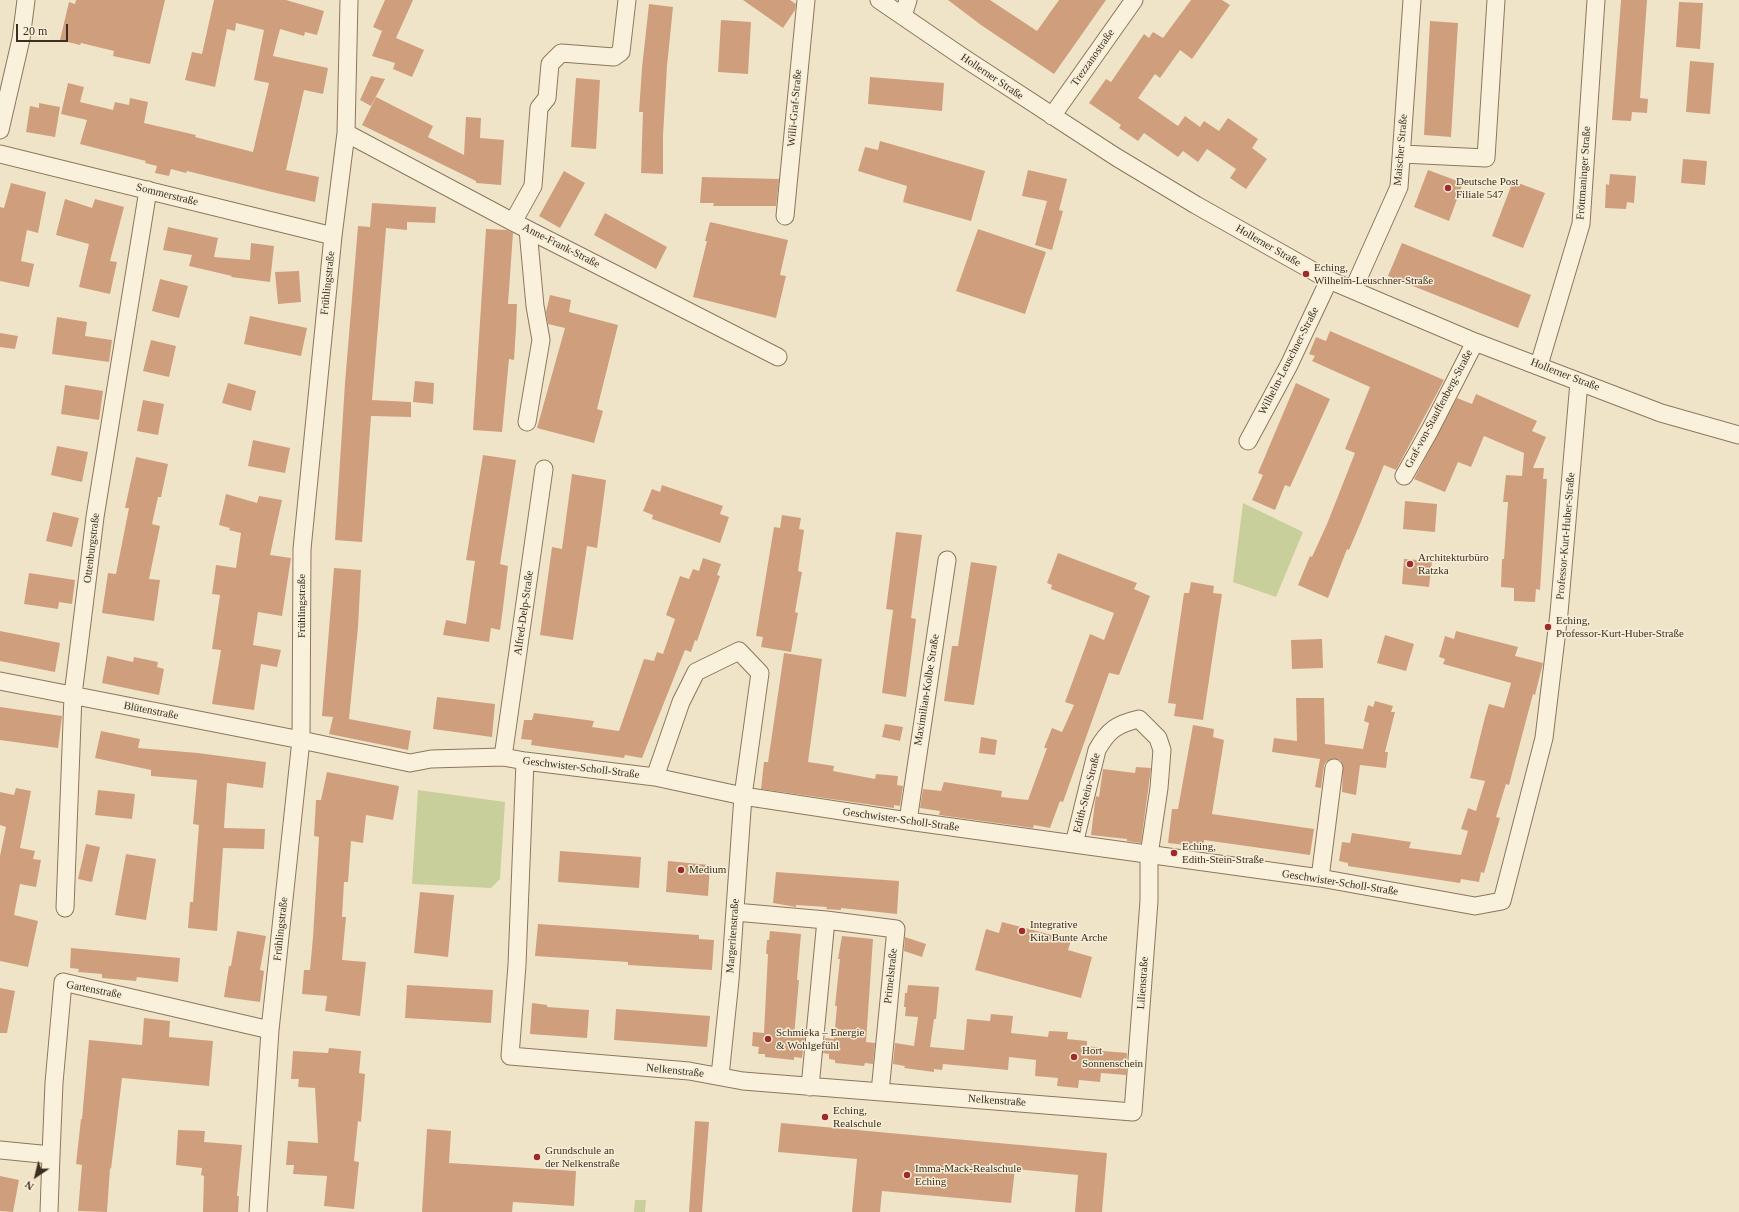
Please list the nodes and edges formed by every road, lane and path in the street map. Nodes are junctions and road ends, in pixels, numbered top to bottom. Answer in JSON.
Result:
{"nodes":[{"id":1,"x":26,"y":0,"type":"edge"},
{"id":2,"x":349,"y":0,"type":"edge"},
{"id":3,"x":627,"y":0,"type":"edge"},
{"id":4,"x":806,"y":0,"type":"edge"},
{"id":5,"x":879,"y":0,"type":"edge"},
{"id":6,"x":908,"y":0,"type":"edge"},
{"id":7,"x":1134,"y":0,"type":"edge"},
{"id":8,"x":1412,"y":0,"type":"edge"},
{"id":9,"x":1496,"y":0,"type":"edge"},
{"id":10,"x":1596,"y":0,"type":"edge"},
{"id":11,"x":903,"y":16,"type":"junction"},
{"id":12,"x":1052,"y":116,"type":"junction"},
{"id":13,"x":0,"y":130,"type":"edge"},
{"id":14,"x":346,"y":133,"type":"junction"},
{"id":15,"x":0,"y":154,"type":"edge"},
{"id":16,"x":1402,"y":154,"type":"junction"},
{"id":17,"x":148,"y":190,"type":"junction"},
{"id":18,"x":785,"y":216,"type":"dead end"},
{"id":19,"x":513,"y":222,"type":"junction"},
{"id":20,"x":528,"y":230,"type":"junction"},
{"id":21,"x":333,"y":236,"type":"junction"},
{"id":22,"x":1329,"y":280,"type":"junction"},
{"id":23,"x":1353,"y":290,"type":"junction"},
{"id":24,"x":1474,"y":342,"type":"junction"},
{"id":25,"x":778,"y":357,"type":"dead end"},
{"id":26,"x":1539,"y":365,"type":"junction"},
{"id":27,"x":1579,"y":382,"type":"junction"},
{"id":28,"x":527,"y":422,"type":"dead end"},
{"id":29,"x":1739,"y":434,"type":"edge"},
{"id":30,"x":1248,"y":441,"type":"dead end"},
{"id":31,"x":544,"y":469,"type":"dead end"},
{"id":32,"x":1404,"y":476,"type":"dead end"},
{"id":33,"x":947,"y":560,"type":"dead end"},
{"id":34,"x":0,"y":681,"type":"edge"},
{"id":35,"x":73,"y":695,"type":"junction"},
{"id":36,"x":301,"y":740,"type":"junction"},
{"id":37,"x":503,"y":757,"type":"junction"},
{"id":38,"x":525,"y":761,"type":"junction"},
{"id":39,"x":1334,"y":768,"type":"dead end"},
{"id":40,"x":655,"y":777,"type":"junction"},
{"id":41,"x":743,"y":796,"type":"junction"},
{"id":42,"x":908,"y":821,"type":"junction"},
{"id":43,"x":1074,"y":844,"type":"junction"},
{"id":44,"x":1148,"y":855,"type":"junction"},
{"id":45,"x":1320,"y":878,"type":"junction"},
{"id":46,"x":1502,"y":901,"type":"joint"},
{"id":47,"x":64,"y":908,"type":"dead end"},
{"id":48,"x":735,"y":912,"type":"junction"},
{"id":49,"x":826,"y":920,"type":"junction"},
{"id":50,"x":270,"y":1030,"type":"junction"},
{"id":51,"x":720,"y":1076,"type":"junction"},
{"id":52,"x":810,"y":1086,"type":"junction"},
{"id":53,"x":880,"y":1092,"type":"junction"},
{"id":54,"x":1133,"y":1112,"type":"joint"},
{"id":55,"x":0,"y":1150,"type":"edge"},
{"id":56,"x":51,"y":1155,"type":"junction"},
{"id":57,"x":49,"y":1212,"type":"edge"},
{"id":58,"x":258,"y":1212,"type":"edge"}],
"edges":[{"from":1,"to":13,"type":"street"},
{"from":2,"to":14,"type":"street","name":"Frühlingstraße"},
{"from":3,"to":19,"type":"street"},
{"from":4,"to":18,"type":"street","name":"Willi-Graf-Straße"},
{"from":5,"to":11,"type":"street","name":"Hollerner Straße"},
{"from":6,"to":11,"type":"street"},
{"from":7,"to":12,"type":"street","name":"Trezzanostraße"},
{"from":8,"to":16,"type":"street","name":"Maischer Straße"},
{"from":9,"to":16,"type":"street"},
{"from":10,"to":26,"type":"street","name":"Fröttmaninger Straße"},
{"from":11,"to":12,"type":"street","name":"Hollerner Straße"},
{"from":12,"to":22,"type":"street","name":"Hollerner Straße"},
{"from":14,"to":19,"type":"street","name":"Anne-Frank-Straße"},
{"from":14,"to":21,"type":"street","name":"Frühlingstraße"},
{"from":15,"to":17,"type":"street","name":"Sommerstraße"},
{"from":16,"to":23,"type":"street","name":"Maischer Straße"},
{"from":17,"to":21,"type":"street","name":"Sommerstraße"},
{"from":17,"to":35,"type":"street","name":"Ottenburgstraße"},
{"from":19,"to":20,"type":"street","name":"Anne-Frank-Straße"},
{"from":20,"to":25,"type":"street","name":"Anne-Frank-Straße"},
{"from":20,"to":28,"type":"street"},
{"from":21,"to":36,"type":"street","name":"Frühlingstraße"},
{"from":22,"to":23,"type":"street","name":"Hollerner Straße"},
{"from":22,"to":30,"type":"street","name":"Wilhelm-Leuschner-Straße"},
{"from":23,"to":24,"type":"street","name":"Hollerner Straße"},
{"from":24,"to":26,"type":"street","name":"Hollerner Straße"},
{"from":24,"to":32,"type":"street","name":"Graf-von-Stauffenberg-Straße"},
{"from":26,"to":27,"type":"street","name":"Hollerner Straße"},
{"from":27,"to":29,"type":"street","name":"Hollerner Straße"},
{"from":27,"to":46,"type":"street","name":"Professor-Kurt-Huber-Straße"},
{"from":31,"to":37,"type":"street","name":"Alfred-Delp-Straße"},
{"from":33,"to":42,"type":"street","name":"Maximilian-Kolbe Straße"},
{"from":34,"to":35,"type":"street","name":"Blütenstraße"},
{"from":35,"to":36,"type":"street","name":"Blütenstraße"},
{"from":35,"to":47,"type":"street","name":"Ottenburgstraße"},
{"from":36,"to":37,"type":"street","name":"Geschwister-Scholl-Straße"},
{"from":36,"to":50,"type":"street","name":"Frühlingstraße"},
{"from":37,"to":38,"type":"street","name":"Geschwister-Scholl-Straße"},
{"from":38,"to":40,"type":"street","name":"Geschwister-Scholl-Straße"},
{"from":38,"to":51,"type":"street","name":"Nelkenstraße"},
{"from":39,"to":45,"type":"street"},
{"from":40,"to":41,"type":"street","name":"Geschwister-Scholl-Straße"},
{"from":40,"to":41,"type":"street","name":"Margeritenstraße"},
{"from":41,"to":42,"type":"street","name":"Geschwister-Scholl-Straße"},
{"from":41,"to":48,"type":"street","name":"Margeritenstraße"},
{"from":42,"to":43,"type":"street","name":"Geschwister-Scholl-Straße"},
{"from":43,"to":44,"type":"street","name":"Geschwister-Scholl-Straße"},
{"from":43,"to":44,"type":"street","name":"Edith-Stein-Straße"},
{"from":44,"to":45,"type":"street","name":"Geschwister-Scholl-Straße"},
{"from":44,"to":54,"type":"street","name":"Lilienstraße"},
{"from":45,"to":46,"type":"street","name":"Geschwister-Scholl-Straße"},
{"from":48,"to":49,"type":"street","name":"Primelstraße"},
{"from":48,"to":51,"type":"street","name":"Margeritenstraße"},
{"from":49,"to":52,"type":"street"},
{"from":49,"to":53,"type":"street","name":"Primelstraße"},
{"from":50,"to":56,"type":"street","name":"Gartenstraße"},
{"from":50,"to":58,"type":"street","name":"Frühlingstraße"},
{"from":51,"to":52,"type":"street","name":"Nelkenstraße"},
{"from":52,"to":53,"type":"street","name":"Nelkenstraße"},
{"from":53,"to":54,"type":"street","name":"Nelkenstraße"},
{"from":55,"to":56,"type":"street"},
{"from":56,"to":57,"type":"street"}]}
